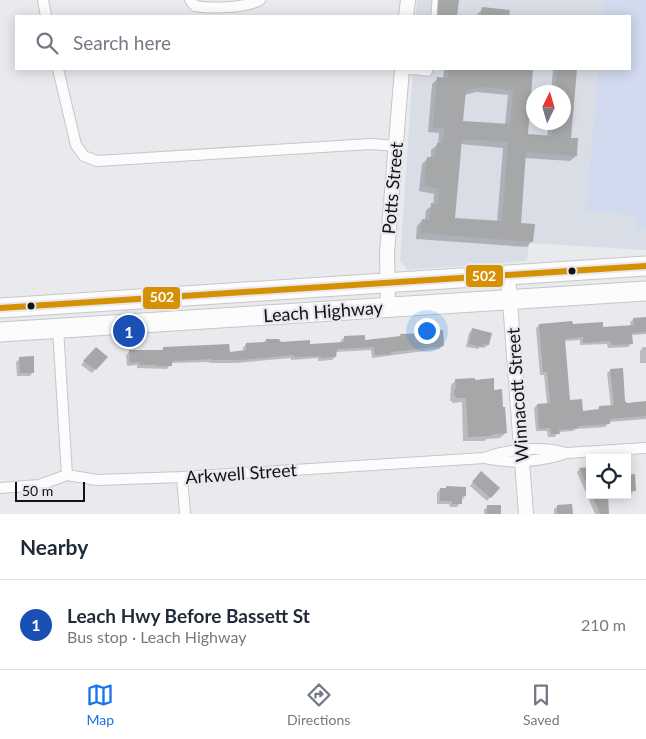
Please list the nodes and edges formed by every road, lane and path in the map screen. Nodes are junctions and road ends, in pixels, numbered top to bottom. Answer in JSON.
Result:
{"nodes":[{"id":1,"x":43,"y":0,"type":"edge"},
{"id":2,"x":190,"y":0,"type":"edge"},
{"id":3,"x":260,"y":0,"type":"edge"},
{"id":4,"x":408,"y":0,"type":"edge"},
{"id":5,"x":436,"y":0,"type":"edge"},
{"id":6,"x":46,"y":15,"type":"edge"},
{"id":7,"x":406,"y":15,"type":"edge"},
{"id":8,"x":434,"y":15,"type":"edge"},
{"id":9,"x":58,"y":70,"type":"edge"},
{"id":10,"x":402,"y":70,"type":"edge"},
{"id":11,"x":430,"y":70,"type":"edge"},
{"id":12,"x":396,"y":146,"type":"junction"},
{"id":13,"x":646,"y":266,"type":"edge"},
{"id":14,"x":508,"y":276,"type":"junction"},
{"id":15,"x":387,"y":283,"type":"junction"},
{"id":16,"x":646,"y":291,"type":"edge"},
{"id":17,"x":510,"y":300,"type":"junction"},
{"id":18,"x":388,"y":307,"type":"junction"},
{"id":19,"x":0,"y":308,"type":"edge"},
{"id":20,"x":58,"y":328,"type":"junction"},
{"id":21,"x":0,"y":332,"type":"edge"},
{"id":22,"x":646,"y":448,"type":"edge"},
{"id":23,"x":522,"y":456,"type":"junction"},
{"id":24,"x":67,"y":475,"type":"junction"},
{"id":25,"x":182,"y":477,"type":"junction"},
{"id":26,"x":0,"y":488,"type":"edge"},
{"id":27,"x":185,"y":514,"type":"edge"},
{"id":28,"x":526,"y":514,"type":"edge"}],
"edges":[{"from":1,"to":6,"type":"street"},
{"from":2,"to":3,"type":"street"},
{"from":4,"to":7,"type":"street"},
{"from":5,"to":8,"type":"lane"},
{"from":9,"to":12,"type":"street"},
{"from":10,"to":11,"type":"lane"},
{"from":10,"to":12,"type":"street","name":"Potts Street"},
{"from":12,"to":15,"type":"street","name":"Potts Street"},
{"from":13,"to":14,"type":"highway","name":"Leach Highway"},
{"from":14,"to":15,"type":"highway","name":"Leach Highway"},
{"from":14,"to":17,"type":"street","name":"Winnacott Street"},
{"from":15,"to":18,"type":"street","name":"Potts Street"},
{"from":15,"to":19,"type":"highway","name":"Leach Highway"},
{"from":16,"to":17,"type":"highway","name":"Leach Highway"},
{"from":17,"to":18,"type":"highway","name":"Leach Highway"},
{"from":17,"to":23,"type":"street","name":"Winnacott Street"},
{"from":18,"to":20,"type":"highway","name":"Leach Highway"},
{"from":20,"to":21,"type":"highway","name":"Leach Highway"},
{"from":20,"to":24,"type":"street"},
{"from":22,"to":23,"type":"street","name":"Arkwell Street"},
{"from":23,"to":25,"type":"street","name":"Arkwell Street"},
{"from":23,"to":28,"type":"street","name":"Winnacott Street"},
{"from":24,"to":25,"type":"street","name":"Arkwell Street"},
{"from":24,"to":26,"type":"street","name":"Arkwell Street"},
{"from":25,"to":27,"type":"street"}]}
